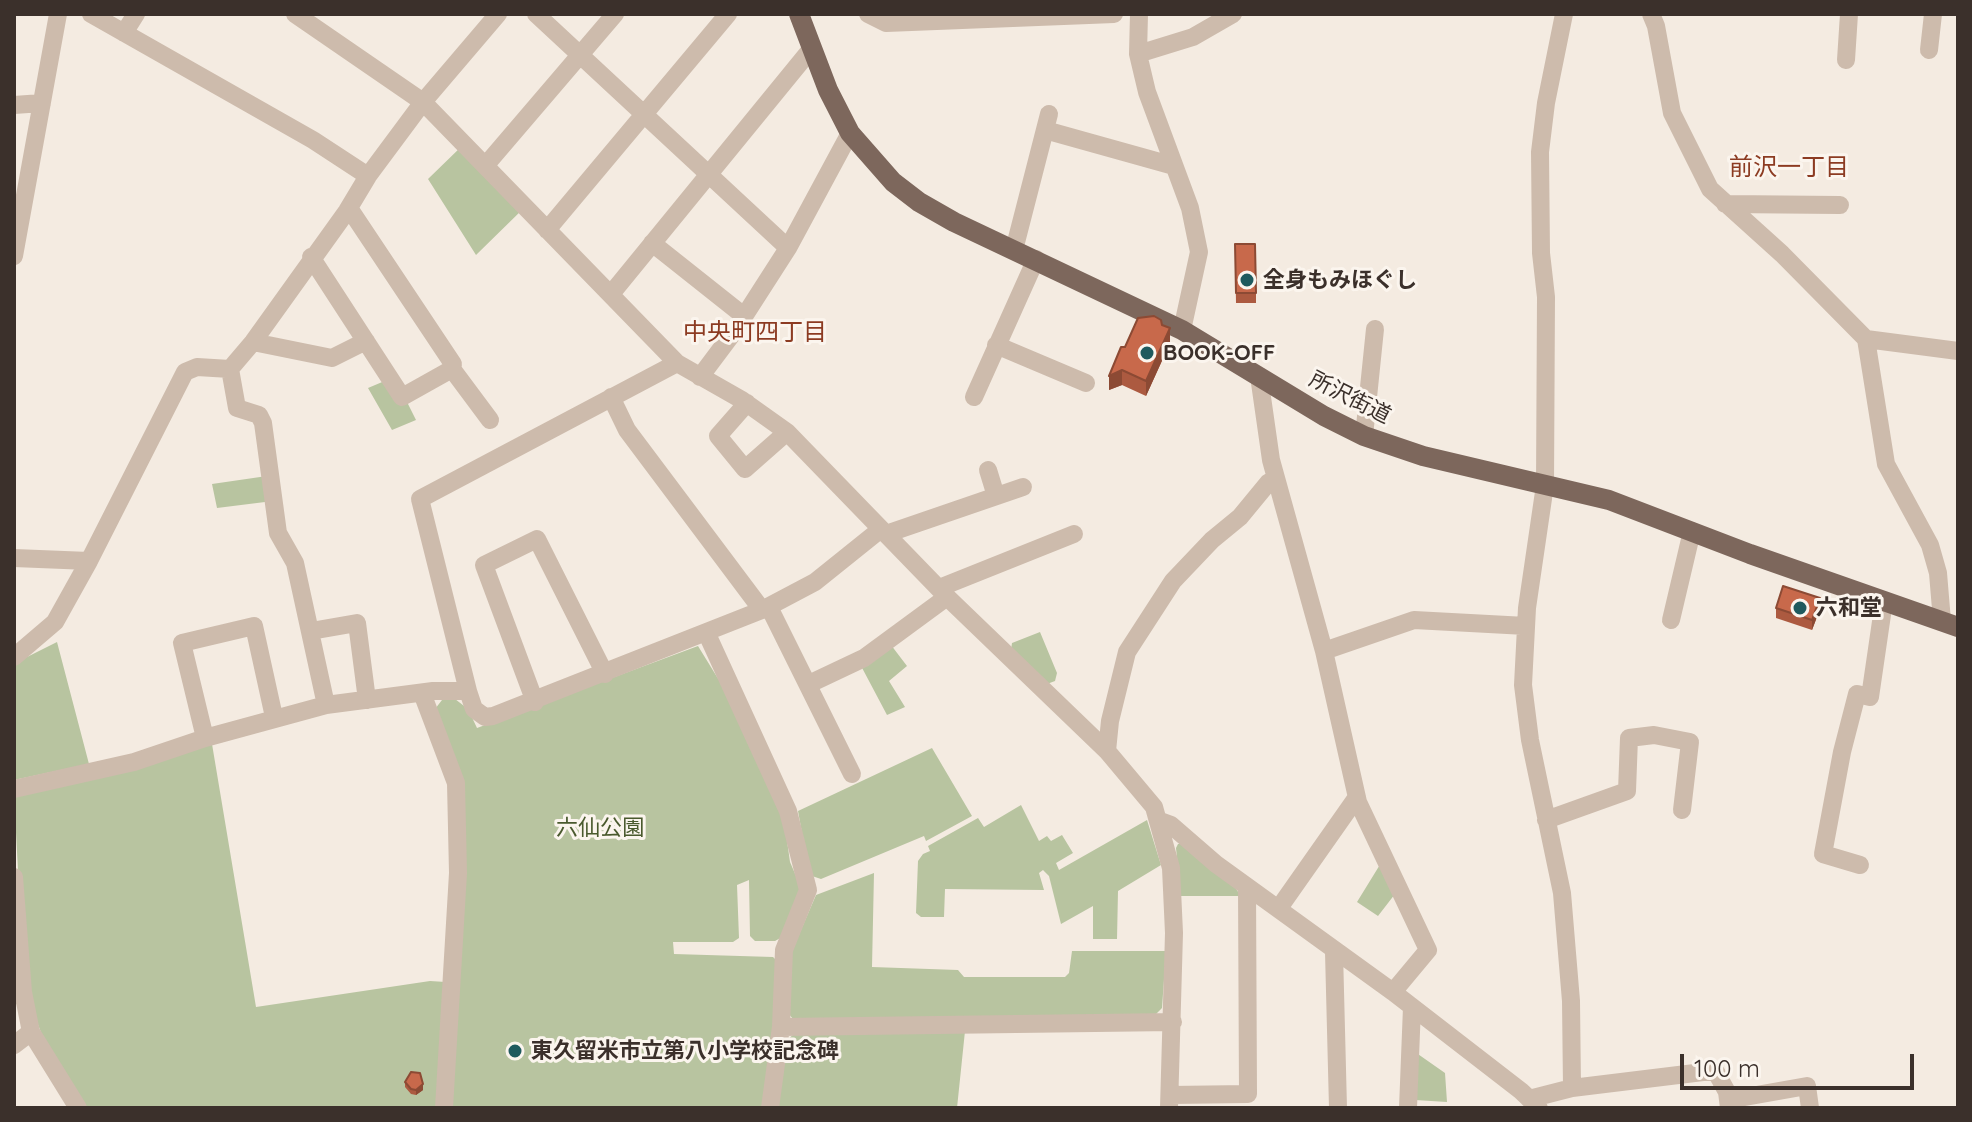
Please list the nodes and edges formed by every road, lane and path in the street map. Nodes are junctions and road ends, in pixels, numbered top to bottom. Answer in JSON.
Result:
{"nodes":[{"id":1,"x":58,"y":14,"type":"edge"},
{"id":2,"x":91,"y":14,"type":"edge"},
{"id":3,"x":136,"y":14,"type":"edge"},
{"id":4,"x":295,"y":14,"type":"edge"},
{"id":5,"x":498,"y":14,"type":"edge"},
{"id":6,"x":536,"y":14,"type":"edge"},
{"id":7,"x":615,"y":14,"type":"edge"},
{"id":8,"x":728,"y":14,"type":"edge"},
{"id":9,"x":799,"y":14,"type":"edge"},
{"id":10,"x":868,"y":14,"type":"edge"},
{"id":11,"x":1114,"y":14,"type":"edge"},
{"id":12,"x":1139,"y":14,"type":"edge"},
{"id":13,"x":1233,"y":14,"type":"edge"},
{"id":14,"x":1564,"y":14,"type":"edge"},
{"id":15,"x":1651,"y":14,"type":"edge"},
{"id":16,"x":1849,"y":14,"type":"edge"},
{"id":17,"x":1933,"y":14,"type":"edge"},
{"id":18,"x":124,"y":33,"type":"junction"},
{"id":19,"x":812,"y":48,"type":"junction"},
{"id":20,"x":1929,"y":50,"type":"dead end"},
{"id":21,"x":1138,"y":54,"type":"junction"},
{"id":22,"x":581,"y":55,"type":"junction"},
{"id":23,"x":1846,"y":60,"type":"dead end"},
{"id":24,"x":423,"y":102,"type":"junction"},
{"id":25,"x":42,"y":103,"type":"junction"},
{"id":26,"x":14,"y":105,"type":"edge"},
{"id":27,"x":643,"y":113,"type":"junction"},
{"id":28,"x":850,"y":133,"type":"junction"},
{"id":29,"x":485,"y":166,"type":"junction"},
{"id":30,"x":1174,"y":166,"type":"junction"},
{"id":31,"x":708,"y":173,"type":"junction"},
{"id":32,"x":368,"y":176,"type":"junction"},
{"id":33,"x":20,"y":181,"type":"edge"},
{"id":34,"x":1725,"y":204,"type":"junction"},
{"id":35,"x":1840,"y":205,"type":"dead end"},
{"id":36,"x":349,"y":208,"type":"junction"},
{"id":37,"x":547,"y":230,"type":"junction"},
{"id":38,"x":652,"y":243,"type":"junction"},
{"id":39,"x":788,"y":248,"type":"junction"},
{"id":40,"x":1014,"y":250,"type":"junction"},
{"id":41,"x":14,"y":256,"type":"edge"},
{"id":42,"x":311,"y":257,"type":"junction"},
{"id":43,"x":1036,"y":259,"type":"junction"},
{"id":44,"x":611,"y":294,"type":"junction"},
{"id":45,"x":744,"y":316,"type":"junction"},
{"id":46,"x":1375,"y":329,"type":"dead end"},
{"id":47,"x":1182,"y":330,"type":"junction"},
{"id":48,"x":1866,"y":339,"type":"junction"},
{"id":49,"x":366,"y":341,"type":"junction"},
{"id":50,"x":253,"y":342,"type":"junction"},
{"id":51,"x":996,"y":345,"type":"junction"},
{"id":52,"x":1958,"y":351,"type":"edge"},
{"id":53,"x":677,"y":363,"type":"junction"},
{"id":54,"x":230,"y":369,"type":"junction"},
{"id":55,"x":452,"y":369,"type":"junction"},
{"id":56,"x":1259,"y":376,"type":"junction"},
{"id":57,"x":700,"y":377,"type":"junction"},
{"id":58,"x":1086,"y":383,"type":"dead end"},
{"id":59,"x":611,"y":397,"type":"junction"},
{"id":60,"x":974,"y":397,"type":"dead end"},
{"id":61,"x":747,"y":403,"type":"junction"},
{"id":62,"x":490,"y":420,"type":"dead end"},
{"id":63,"x":787,"y":432,"type":"junction"},
{"id":64,"x":1364,"y":436,"type":"junction"},
{"id":65,"x":988,"y":470,"type":"dead end"},
{"id":66,"x":1276,"y":478,"type":"junction"},
{"id":67,"x":1545,"y":485,"type":"junction"},
{"id":68,"x":1023,"y":487,"type":"dead end"},
{"id":69,"x":996,"y":496,"type":"junction"},
{"id":70,"x":1692,"y":531,"type":"junction"},
{"id":71,"x":883,"y":532,"type":"junction"},
{"id":72,"x":1074,"y":534,"type":"dead end"},
{"id":73,"x":14,"y":558,"type":"edge"},
{"id":74,"x":89,"y":561,"type":"junction"},
{"id":75,"x":943,"y":593,"type":"junction"},
{"id":76,"x":1884,"y":601,"type":"junction"},
{"id":77,"x":765,"y":609,"type":"junction"},
{"id":78,"x":1671,"y":620,"type":"dead end"},
{"id":79,"x":1950,"y":624,"type":"edge"},
{"id":80,"x":1526,"y":626,"type":"junction"},
{"id":81,"x":311,"y":631,"type":"junction"},
{"id":82,"x":707,"y":634,"type":"junction"},
{"id":83,"x":1324,"y":651,"type":"junction"},
{"id":84,"x":14,"y":657,"type":"edge"},
{"id":85,"x":605,"y":674,"type":"junction"},
{"id":86,"x":809,"y":684,"type":"junction"},
{"id":87,"x":468,"y":691,"type":"junction"},
{"id":88,"x":422,"y":693,"type":"junction"},
{"id":89,"x":367,"y":700,"type":"junction"},
{"id":90,"x":535,"y":702,"type":"junction"},
{"id":91,"x":326,"y":705,"type":"junction"},
{"id":92,"x":274,"y":717,"type":"junction"},
{"id":93,"x":205,"y":738,"type":"junction"},
{"id":94,"x":1107,"y":751,"type":"junction"},
{"id":95,"x":852,"y":774,"type":"dead end"},
{"id":96,"x":14,"y":789,"type":"edge"},
{"id":97,"x":1357,"y":797,"type":"junction"},
{"id":98,"x":1682,"y":810,"type":"dead end"},
{"id":99,"x":1546,"y":820,"type":"junction"},
{"id":100,"x":1160,"y":821,"type":"junction"},
{"id":101,"x":1860,"y":865,"type":"dead end"},
{"id":102,"x":14,"y":877,"type":"edge"},
{"id":103,"x":1247,"y":887,"type":"junction"},
{"id":104,"x":1279,"y":908,"type":"junction"},
{"id":105,"x":1334,"y":952,"type":"junction"},
{"id":106,"x":1393,"y":992,"type":"junction"},
{"id":107,"x":1412,"y":1007,"type":"junction"},
{"id":108,"x":1173,"y":1022,"type":"junction"},
{"id":109,"x":781,"y":1027,"type":"junction"},
{"id":110,"x":31,"y":1032,"type":"junction"},
{"id":111,"x":14,"y":1045,"type":"edge"},
{"id":112,"x":1572,"y":1088,"type":"junction"},
{"id":113,"x":1169,"y":1102,"type":"edge"},
{"id":114,"x":1534,"y":1103,"type":"edge"},
{"id":115,"x":1728,"y":1104,"type":"edge"},
{"id":116,"x":78,"y":1108,"type":"edge"},
{"id":117,"x":444,"y":1108,"type":"edge"},
{"id":118,"x":770,"y":1108,"type":"edge"},
{"id":119,"x":1338,"y":1108,"type":"edge"},
{"id":120,"x":1408,"y":1108,"type":"edge"},
{"id":121,"x":1810,"y":1108,"type":"edge"}],
"edges":[{"from":1,"to":25,"type":"street"},
{"from":2,"to":18,"type":"street"},
{"from":3,"to":18,"type":"street"},
{"from":4,"to":24,"type":"street"},
{"from":5,"to":24,"type":"street"},
{"from":6,"to":22,"type":"street"},
{"from":7,"to":22,"type":"street"},
{"from":8,"to":27,"type":"street"},
{"from":9,"to":19,"type":"main road","name":"所沢街道"},
{"from":10,"to":11,"type":"street"},
{"from":12,"to":21,"type":"street"},
{"from":13,"to":21,"type":"street"},
{"from":14,"to":67,"type":"street"},
{"from":15,"to":34,"type":"street"},
{"from":16,"to":23,"type":"street"},
{"from":17,"to":20,"type":"street"},
{"from":18,"to":32,"type":"street"},
{"from":19,"to":28,"type":"main road","name":"所沢街道"},
{"from":19,"to":31,"type":"street"},
{"from":21,"to":30,"type":"street"},
{"from":22,"to":27,"type":"street"},
{"from":22,"to":29,"type":"street"},
{"from":24,"to":29,"type":"street"},
{"from":24,"to":32,"type":"street"},
{"from":25,"to":26,"type":"street"},
{"from":25,"to":33,"type":"street"},
{"from":27,"to":31,"type":"street"},
{"from":27,"to":37,"type":"street"},
{"from":28,"to":39,"type":"street"},
{"from":28,"to":40,"type":"main road","name":"所沢街道"},
{"from":29,"to":37,"type":"street"},
{"from":30,"to":40,"type":"street"},
{"from":30,"to":47,"type":"street"},
{"from":31,"to":38,"type":"street"},
{"from":31,"to":39,"type":"street"},
{"from":32,"to":36,"type":"street"},
{"from":33,"to":41,"type":"street"},
{"from":34,"to":35,"type":"street"},
{"from":34,"to":48,"type":"street"},
{"from":36,"to":42,"type":"street"},
{"from":36,"to":55,"type":"street"},
{"from":37,"to":44,"type":"street"},
{"from":38,"to":44,"type":"street"},
{"from":38,"to":45,"type":"street"},
{"from":39,"to":45,"type":"street"},
{"from":40,"to":43,"type":"main road","name":"所沢街道"},
{"from":42,"to":49,"type":"street"},
{"from":42,"to":50,"type":"street"},
{"from":43,"to":47,"type":"main road","name":"所沢街道"},
{"from":43,"to":51,"type":"street"},
{"from":44,"to":53,"type":"street"},
{"from":45,"to":57,"type":"street"},
{"from":46,"to":64,"type":"street"},
{"from":47,"to":56,"type":"main road","name":"所沢街道"},
{"from":48,"to":52,"type":"street"},
{"from":48,"to":79,"type":"street"},
{"from":49,"to":50,"type":"street"},
{"from":49,"to":55,"type":"street"},
{"from":50,"to":54,"type":"street"},
{"from":51,"to":58,"type":"street"},
{"from":51,"to":60,"type":"street"},
{"from":53,"to":57,"type":"street"},
{"from":53,"to":59,"type":"street"},
{"from":54,"to":74,"type":"street"},
{"from":54,"to":81,"type":"street"},
{"from":55,"to":62,"type":"street"},
{"from":56,"to":64,"type":"main road","name":"所沢街道"},
{"from":56,"to":66,"type":"street"},
{"from":57,"to":61,"type":"street"},
{"from":59,"to":77,"type":"street"},
{"from":59,"to":87,"type":"street"},
{"from":61,"to":63,"type":"street"},
{"from":61,"to":63,"type":"street"},
{"from":63,"to":71,"type":"street"},
{"from":64,"to":67,"type":"main road","name":"所沢街道"},
{"from":65,"to":69,"type":"street"},
{"from":66,"to":83,"type":"street"},
{"from":66,"to":94,"type":"street"},
{"from":67,"to":70,"type":"main road","name":"所沢街道"},
{"from":67,"to":80,"type":"street"},
{"from":68,"to":69,"type":"street"},
{"from":69,"to":71,"type":"street"},
{"from":70,"to":76,"type":"main road","name":"所沢街道"},
{"from":70,"to":78,"type":"street"},
{"from":71,"to":75,"type":"street"},
{"from":71,"to":77,"type":"street"},
{"from":72,"to":75,"type":"street"},
{"from":73,"to":74,"type":"street"},
{"from":74,"to":84,"type":"street"},
{"from":75,"to":86,"type":"street"},
{"from":75,"to":94,"type":"street"},
{"from":76,"to":79,"type":"main road","name":"所沢街道"},
{"from":76,"to":101,"type":"street"},
{"from":77,"to":82,"type":"street"},
{"from":77,"to":86,"type":"street"},
{"from":80,"to":83,"type":"street"},
{"from":80,"to":99,"type":"street"},
{"from":81,"to":89,"type":"street"},
{"from":81,"to":91,"type":"street"},
{"from":82,"to":85,"type":"street"},
{"from":82,"to":109,"type":"street"},
{"from":83,"to":97,"type":"street"},
{"from":85,"to":90,"type":"street"},
{"from":85,"to":90,"type":"street"},
{"from":86,"to":95,"type":"street"},
{"from":87,"to":88,"type":"street"},
{"from":87,"to":90,"type":"street"},
{"from":88,"to":89,"type":"street"},
{"from":88,"to":117,"type":"street"},
{"from":89,"to":91,"type":"street"},
{"from":91,"to":92,"type":"street"},
{"from":92,"to":93,"type":"street"},
{"from":92,"to":93,"type":"street"},
{"from":93,"to":96,"type":"street"},
{"from":94,"to":100,"type":"street"},
{"from":97,"to":104,"type":"street"},
{"from":97,"to":106,"type":"street"},
{"from":98,"to":99,"type":"street"},
{"from":99,"to":112,"type":"street"},
{"from":100,"to":103,"type":"street"},
{"from":100,"to":108,"type":"street"},
{"from":102,"to":110,"type":"street"},
{"from":103,"to":104,"type":"street"},
{"from":103,"to":113,"type":"street"},
{"from":104,"to":105,"type":"street"},
{"from":105,"to":106,"type":"street"},
{"from":105,"to":119,"type":"street"},
{"from":106,"to":107,"type":"street"},
{"from":107,"to":114,"type":"street"},
{"from":107,"to":120,"type":"street"},
{"from":108,"to":109,"type":"street"},
{"from":108,"to":113,"type":"street"},
{"from":109,"to":118,"type":"street"},
{"from":110,"to":111,"type":"street"},
{"from":110,"to":116,"type":"street"},
{"from":112,"to":114,"type":"street"},
{"from":112,"to":115,"type":"street"},
{"from":115,"to":121,"type":"street"}]}
